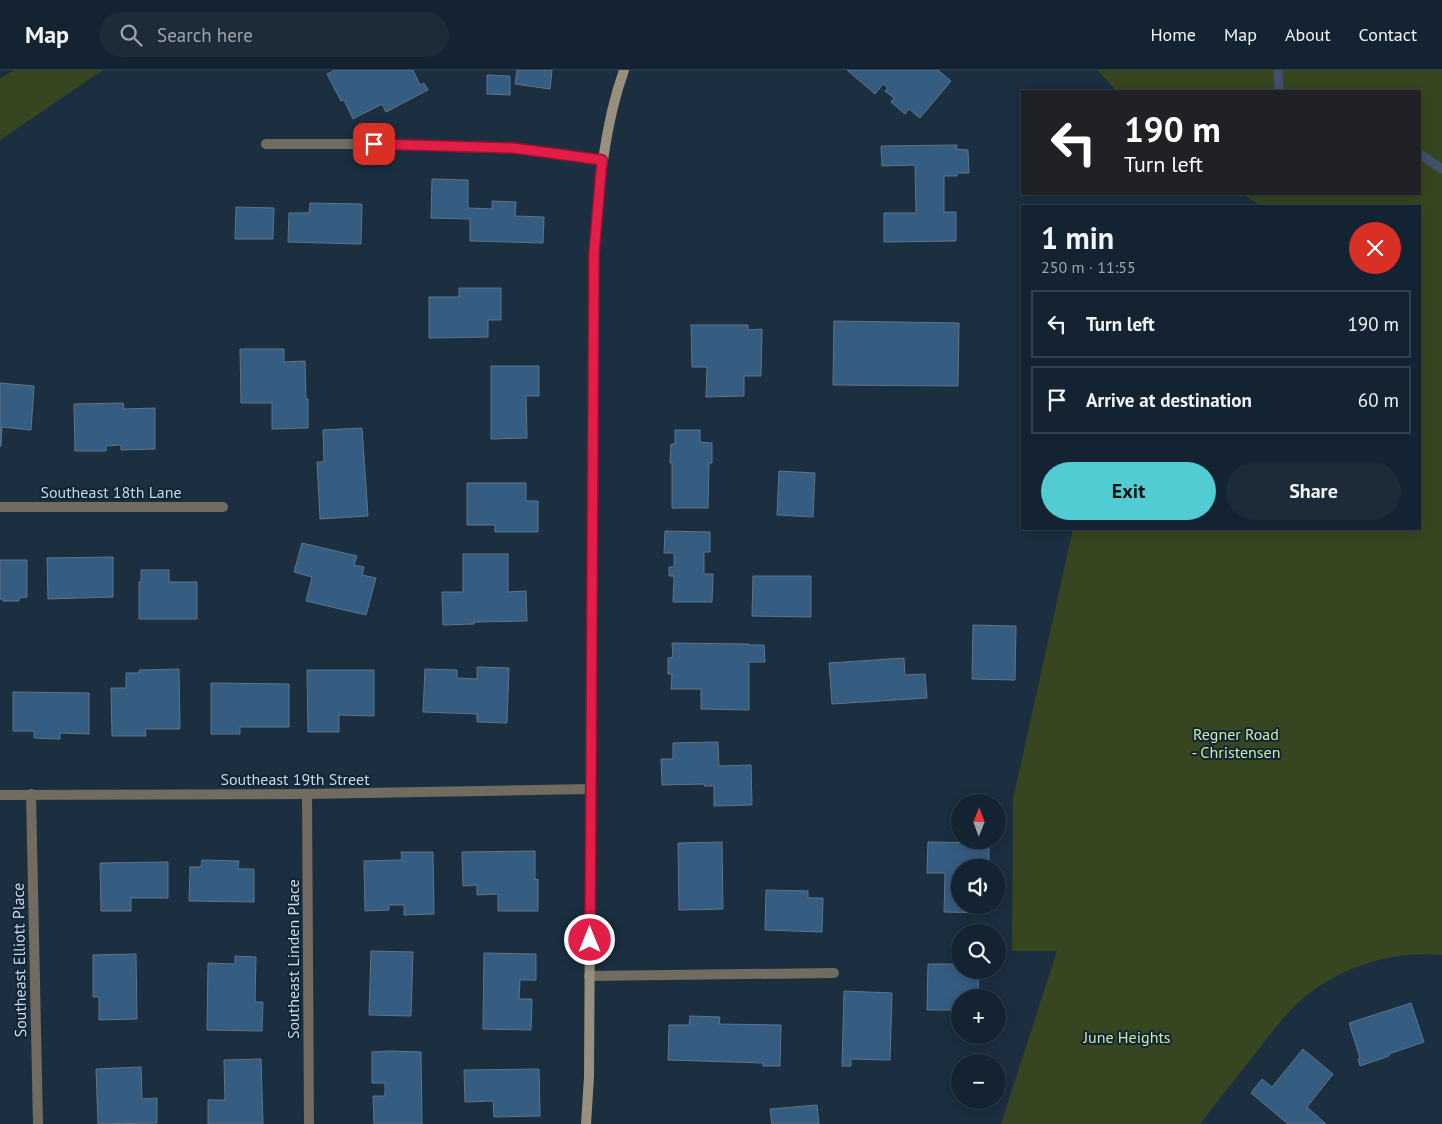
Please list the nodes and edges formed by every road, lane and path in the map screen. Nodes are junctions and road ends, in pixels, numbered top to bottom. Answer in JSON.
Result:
{"nodes":[{"id":1,"x":624,"y":70,"type":"edge"},
{"id":2,"x":266,"y":144,"type":"dead end"},
{"id":3,"x":602,"y":160,"type":"junction"},
{"id":4,"x":0,"y":507,"type":"edge"},
{"id":5,"x":223,"y":507,"type":"dead end"},
{"id":6,"x":590,"y":789,"type":"junction"},
{"id":7,"x":31,"y":794,"type":"junction"},
{"id":8,"x":306,"y":794,"type":"junction"},
{"id":9,"x":0,"y":795,"type":"edge"},
{"id":10,"x":834,"y":973,"type":"dead end"},
{"id":11,"x":589,"y":976,"type":"junction"},
{"id":12,"x":38,"y":1124,"type":"edge"},
{"id":13,"x":309,"y":1124,"type":"edge"},
{"id":14,"x":586,"y":1124,"type":"edge"}],
"edges":[{"from":1,"to":3,"type":"street"},
{"from":2,"to":3,"type":"street"},
{"from":3,"to":6,"type":"street"},
{"from":4,"to":5,"type":"street","name":"Southeast 18th Lane"},
{"from":6,"to":8,"type":"street","name":"Southeast 19th Street"},
{"from":6,"to":11,"type":"street"},
{"from":7,"to":8,"type":"street","name":"Southeast 19th Street"},
{"from":7,"to":9,"type":"street","name":"Southeast 19th Street"},
{"from":7,"to":12,"type":"street","name":"Southeast Elliott Place"},
{"from":8,"to":13,"type":"street","name":"Southeast Linden Place"},
{"from":10,"to":11,"type":"street"},
{"from":11,"to":14,"type":"street"}]}
